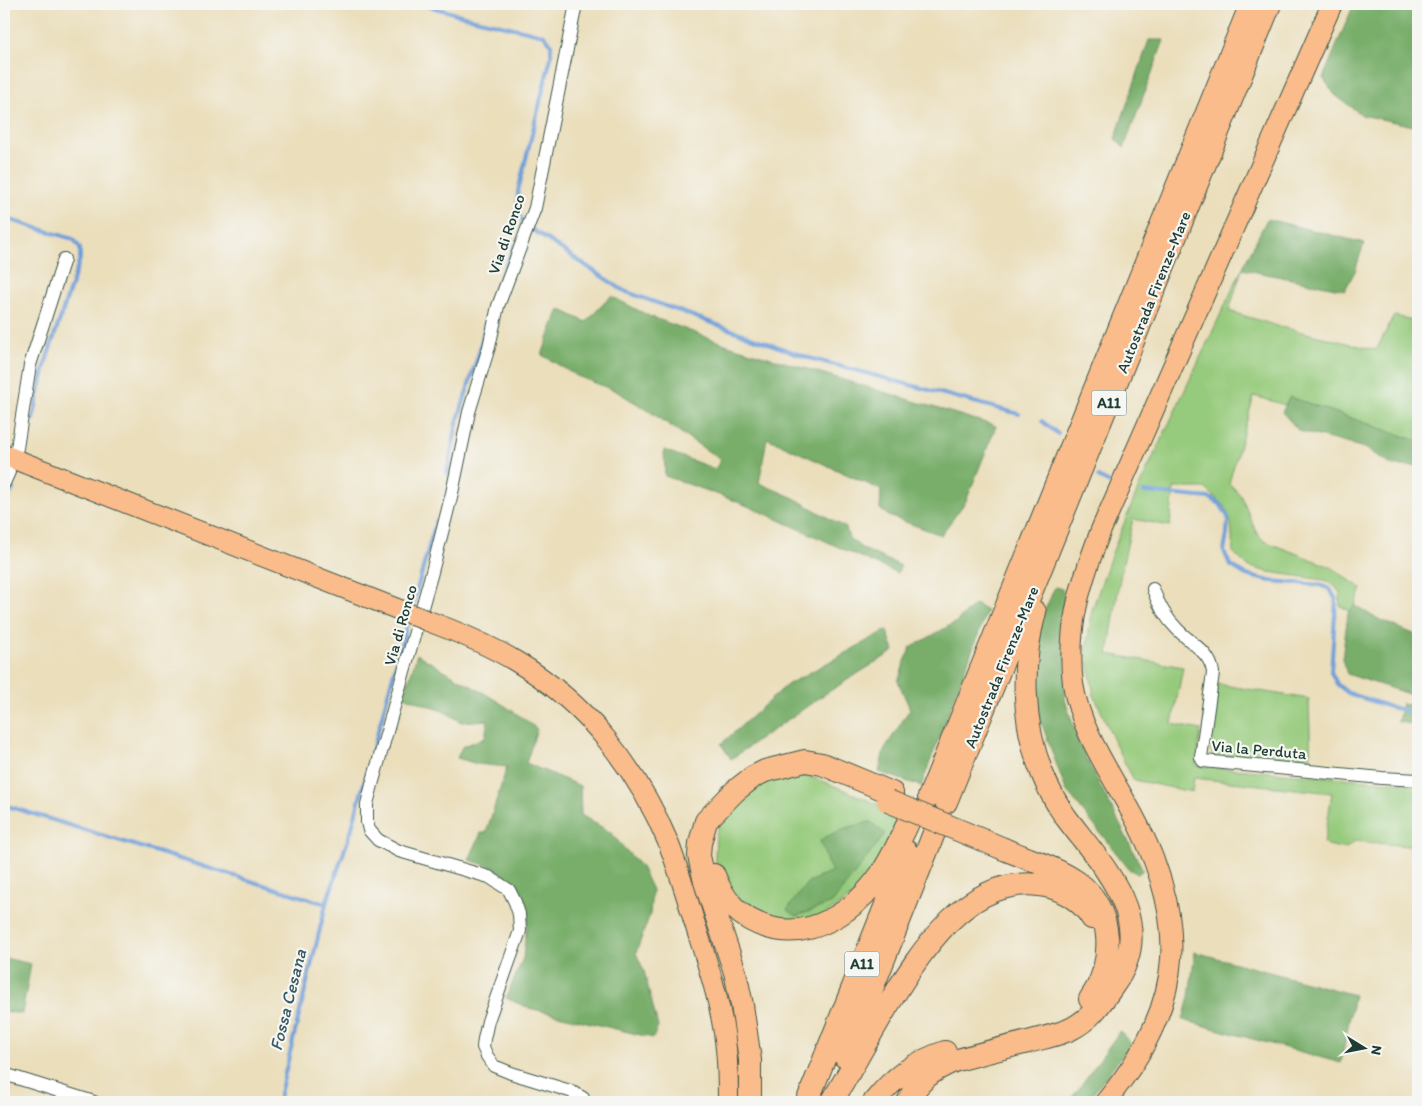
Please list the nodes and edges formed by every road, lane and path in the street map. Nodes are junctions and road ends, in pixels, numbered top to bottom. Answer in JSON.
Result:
{"nodes":[{"id":1,"x":576,"y":4,"type":"edge"},
{"id":2,"x":1251,"y":4,"type":"edge"},
{"id":3,"x":1270,"y":4,"type":"edge"},
{"id":4,"x":1332,"y":4,"type":"edge"},
{"id":5,"x":64,"y":259,"type":"dead end"},
{"id":6,"x":1093,"y":441,"type":"junction"},
{"id":7,"x":8,"y":465,"type":"edge"},
{"id":8,"x":1153,"y":588,"type":"dead end"},
{"id":9,"x":1418,"y":780,"type":"edge"},
{"id":10,"x":725,"y":800,"type":"junction"},
{"id":11,"x":920,"y":828,"type":"junction"},
{"id":12,"x":1108,"y":981,"type":"junction"},
{"id":13,"x":4,"y":1074,"type":"edge"},
{"id":14,"x":94,"y":1102,"type":"edge"},
{"id":15,"x":584,"y":1102,"type":"edge"},
{"id":16,"x":728,"y":1102,"type":"edge"},
{"id":17,"x":750,"y":1102,"type":"edge"},
{"id":18,"x":807,"y":1102,"type":"edge"},
{"id":19,"x":827,"y":1102,"type":"edge"},
{"id":20,"x":832,"y":1102,"type":"edge"},
{"id":21,"x":874,"y":1102,"type":"edge"},
{"id":22,"x":908,"y":1102,"type":"edge"},
{"id":23,"x":1105,"y":1102,"type":"edge"}],
"edges":[{"from":1,"to":15,"type":"street","name":"Via di Ronco"},
{"from":2,"to":6,"type":"highway","name":"Autostrada Firenze-Mare","number":"A11"},
{"from":3,"to":6,"type":"highway","name":"Autostrada Firenze-Mare","number":"A11"},
{"from":4,"to":23,"type":"main road"},
{"from":5,"to":7,"type":"street"},
{"from":6,"to":12,"type":"highway"},
{"from":7,"to":16,"type":"main road","bridge":true},
{"from":8,"to":9,"type":"street","name":"Via la Perduta"},
{"from":10,"to":11,"type":"highway"},
{"from":10,"to":12,"type":"highway","bridge":true},
{"from":10,"to":17,"type":"highway"},
{"from":11,"to":18,"type":"highway","number":"A11"},
{"from":11,"to":19,"type":"highway","number":"A11"},
{"from":12,"to":20,"type":"highway"},
{"from":12,"to":21,"type":"highway"},
{"from":12,"to":22,"type":"highway"},
{"from":13,"to":14,"type":"street"}]}
